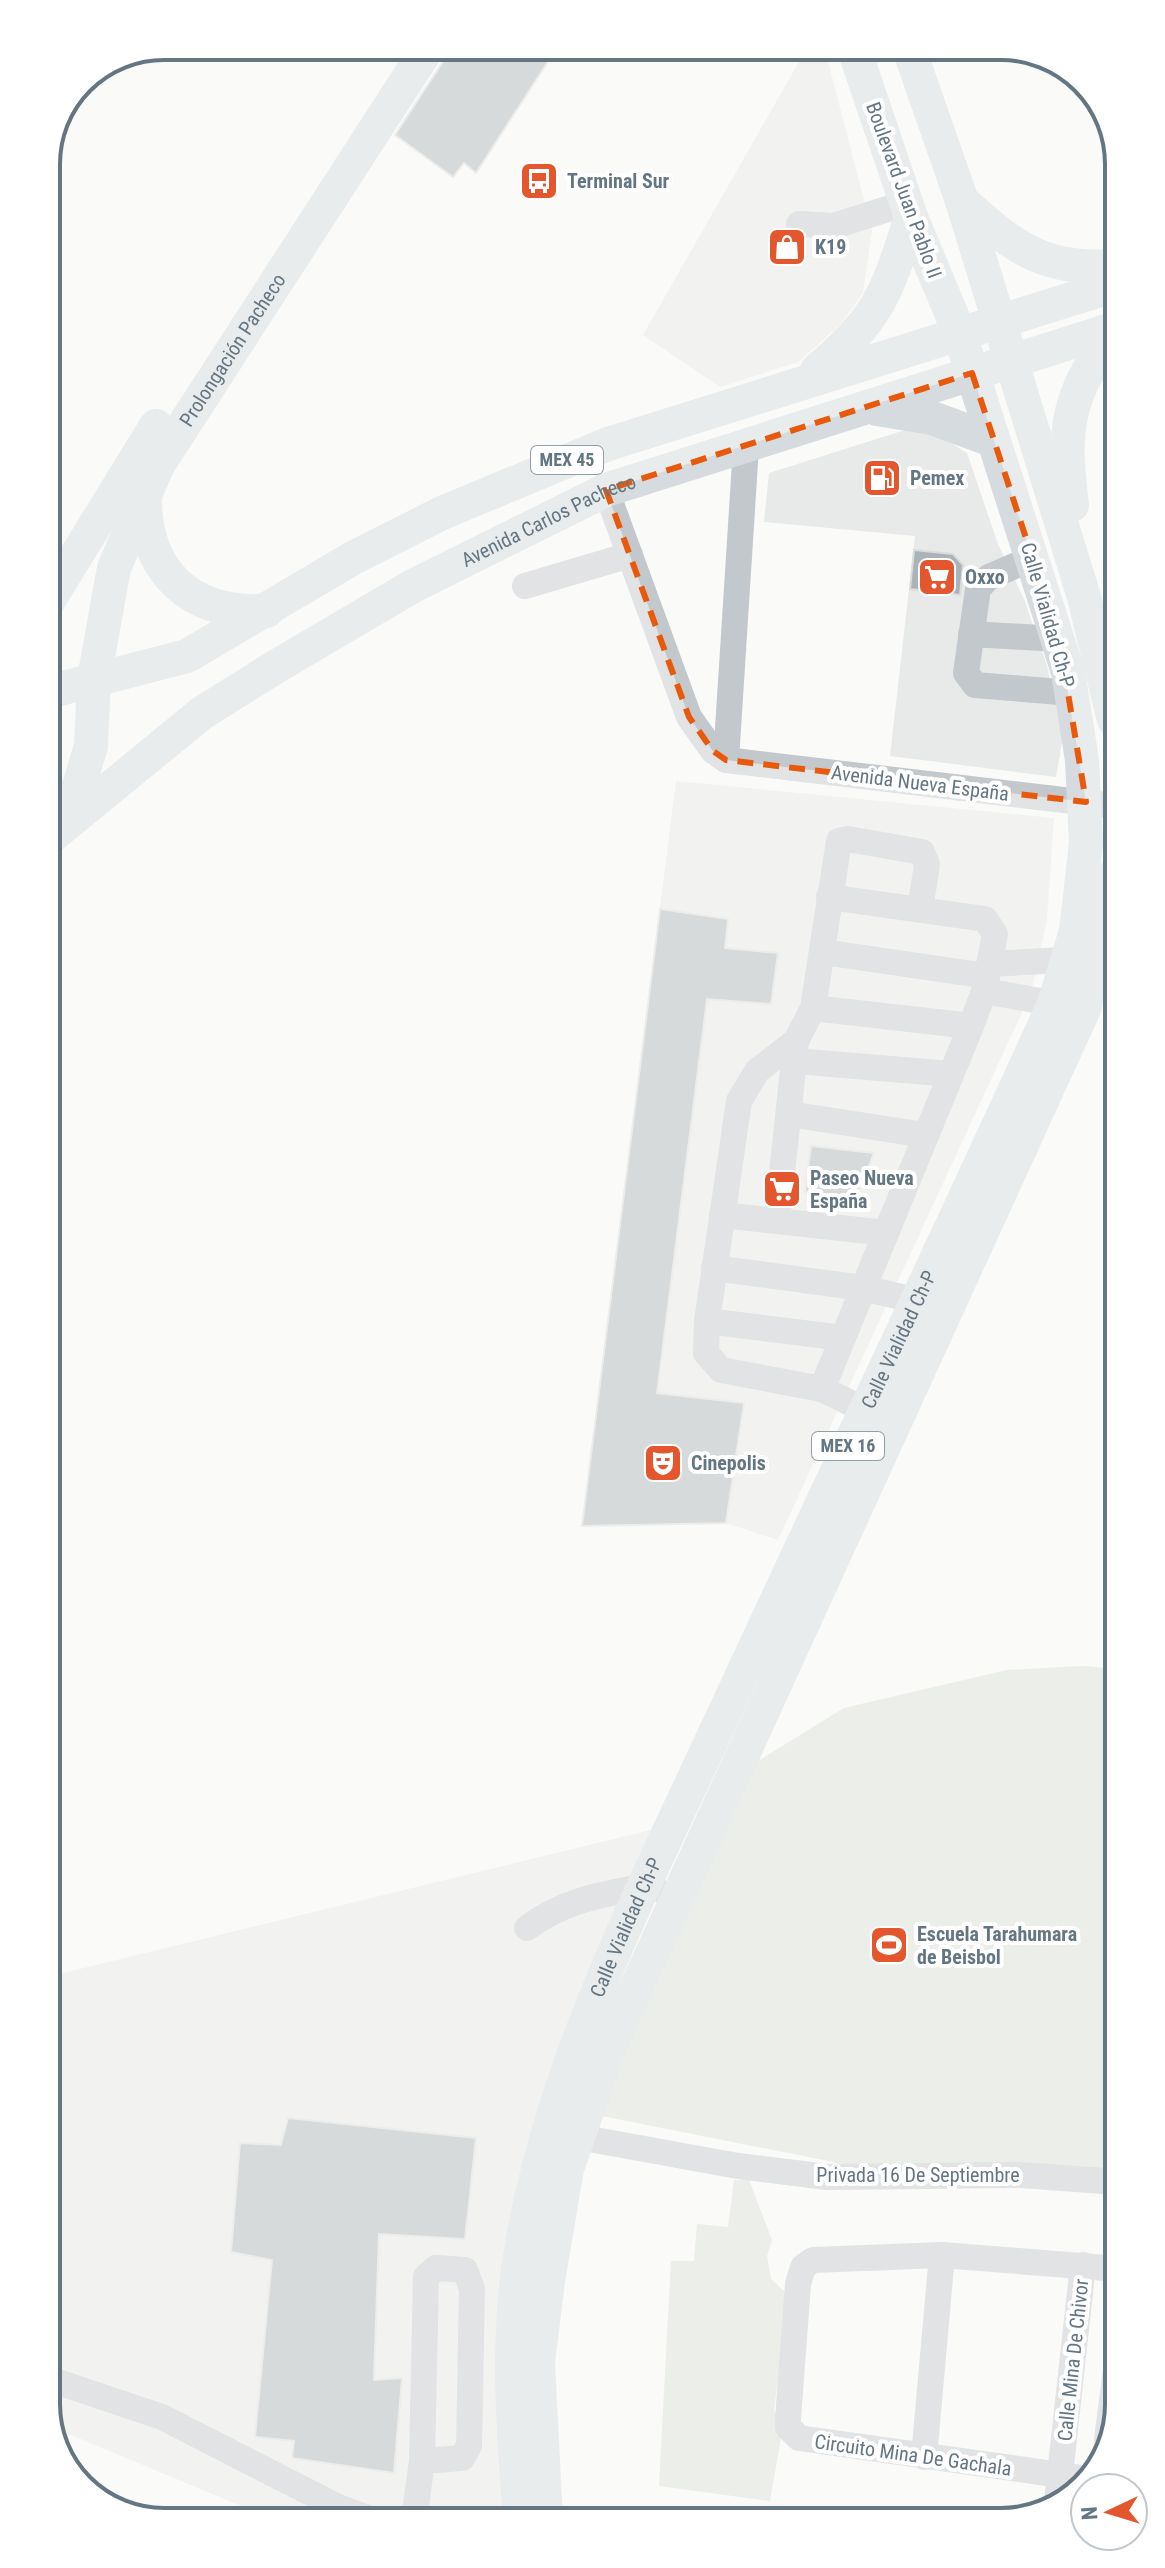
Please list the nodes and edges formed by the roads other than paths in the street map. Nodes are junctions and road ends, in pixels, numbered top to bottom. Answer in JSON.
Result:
{"nodes":[{"id":1,"x":392,"y":60,"type":"edge"},
{"id":2,"x":420,"y":60,"type":"edge"},
{"id":3,"x":858,"y":60,"type":"edge"},
{"id":4,"x":913,"y":60,"type":"edge"},
{"id":5,"x":962,"y":201,"type":"junction"},
{"id":6,"x":908,"y":210,"type":"junction"},
{"id":7,"x":799,"y":224,"type":"dead end"},
{"id":8,"x":1105,"y":267,"type":"edge"},
{"id":9,"x":1105,"y":288,"type":"edge"},
{"id":10,"x":998,"y":321,"type":"junction"},
{"id":11,"x":959,"y":332,"type":"junction"},
{"id":12,"x":1105,"y":334,"type":"edge"},
{"id":13,"x":1105,"y":345,"type":"edge"},
{"id":14,"x":1011,"y":360,"type":"junction"},
{"id":15,"x":972,"y":373,"type":"junction"},
{"id":16,"x":803,"y":381,"type":"junction"},
{"id":17,"x":869,"y":408,"type":"junction"},
{"id":18,"x":992,"y":440,"type":"junction"},
{"id":19,"x":746,"y":447,"type":"junction"},
{"id":20,"x":606,"y":490,"type":"junction"},
{"id":21,"x":145,"y":493,"type":"junction"},
{"id":22,"x":630,"y":555,"type":"junction"},
{"id":23,"x":1033,"y":558,"type":"junction"},
{"id":24,"x":60,"y":582,"type":"edge"},
{"id":25,"x":525,"y":586,"type":"dead end"},
{"id":26,"x":1084,"y":597,"type":"junction"},
{"id":27,"x":268,"y":611,"type":"junction"},
{"id":28,"x":971,"y":634,"type":"junction"},
{"id":29,"x":1059,"y":639,"type":"junction"},
{"id":30,"x":94,"y":679,"type":"junction"},
{"id":31,"x":1105,"y":683,"type":"edge"},
{"id":32,"x":60,"y":689,"type":"edge"},
{"id":33,"x":1072,"y":693,"type":"junction"},
{"id":34,"x":726,"y":760,"type":"junction"},
{"id":35,"x":1100,"y":804,"type":"edge"},
{"id":36,"x":60,"y":817,"type":"edge"},
{"id":37,"x":60,"y":827,"type":"edge"},
{"id":38,"x":829,"y":897,"type":"junction"},
{"id":39,"x":1105,"y":901,"type":"edge"},
{"id":40,"x":920,"y":909,"type":"junction"},
{"id":41,"x":823,"y":952,"type":"junction"},
{"id":42,"x":1084,"y":959,"type":"junction"},
{"id":43,"x":987,"y":977,"type":"junction"},
{"id":44,"x":1069,"y":1006,"type":"junction"},
{"id":45,"x":813,"y":1008,"type":"junction"},
{"id":46,"x":971,"y":1026,"type":"junction"},
{"id":47,"x":796,"y":1051,"type":"junction"},
{"id":48,"x":951,"y":1074,"type":"junction"},
{"id":49,"x":789,"y":1114,"type":"junction"},
{"id":50,"x":925,"y":1135,"type":"junction"},
{"id":51,"x":722,"y":1215,"type":"junction"},
{"id":52,"x":777,"y":1221,"type":"junction"},
{"id":53,"x":886,"y":1233,"type":"junction"},
{"id":54,"x":714,"y":1268,"type":"junction"},
{"id":55,"x":863,"y":1288,"type":"junction"},
{"id":56,"x":932,"y":1304,"type":"junction"},
{"id":57,"x":707,"y":1321,"type":"junction"},
{"id":58,"x":843,"y":1338,"type":"junction"},
{"id":59,"x":822,"y":1389,"type":"junction"},
{"id":60,"x":879,"y":1417,"type":"junction"},
{"id":61,"x":662,"y":1891,"type":"junction"},
{"id":62,"x":527,"y":1928,"type":"dead end"},
{"id":63,"x":563,"y":2134,"type":"junction"},
{"id":64,"x":1105,"y":2181,"type":"edge"},
{"id":65,"x":942,"y":2255,"type":"junction"},
{"id":66,"x":1083,"y":2265,"type":"junction"},
{"id":67,"x":1105,"y":2267,"type":"edge"},
{"id":68,"x":60,"y":2383,"type":"edge"},
{"id":69,"x":924,"y":2457,"type":"junction"},
{"id":70,"x":422,"y":2461,"type":"junction"},
{"id":71,"x":1062,"y":2476,"type":"junction"},
{"id":72,"x":1069,"y":2477,"type":"edge"},
{"id":73,"x":1059,"y":2490,"type":"edge"},
{"id":74,"x":341,"y":2508,"type":"edge"},
{"id":75,"x":416,"y":2508,"type":"edge"},
{"id":76,"x":519,"y":2508,"type":"edge"},
{"id":77,"x":545,"y":2508,"type":"edge"}],
"edges":[{"from":1,"to":24,"type":"main road","name":"Prolongación Pacheco"},
{"from":2,"to":21,"type":"main road","name":"Prolongación Pacheco"},
{"from":3,"to":6,"type":"main road","name":"Boulevard Juan Pablo II"},
{"from":4,"to":5,"type":"main road"},
{"from":5,"to":8,"type":"main road"},
{"from":5,"to":10,"type":"main road"},
{"from":6,"to":7,"type":"street"},
{"from":6,"to":11,"type":"main road","name":"Boulevard Juan Pablo II"},
{"from":6,"to":16,"type":"main road"},
{"from":9,"to":10,"type":"main road","number":"MEX 45"},
{"from":10,"to":11,"type":"main road","number":"MEX 45"},
{"from":10,"to":14,"type":"main road","name":"Calle Vialidad Ch-P"},
{"from":11,"to":15,"type":"main road","name":"Calle Vialidad Ch-P","number":"MEX 16"},
{"from":11,"to":16,"type":"main road","number":"MEX 45"},
{"from":12,"to":14,"type":"main road","name":"Avenida Carlos Pacheco","number":"MEX 45"},
{"from":13,"to":26,"type":"main road"},
{"from":14,"to":15,"type":"main road","name":"Avenida Carlos Pacheco","number":"MEX 45"},
{"from":14,"to":26,"type":"main road","name":"Calle Vialidad Ch-P"},
{"from":15,"to":17,"type":"main road","name":"Avenida Carlos Pacheco","number":"MEX 45"},
{"from":15,"to":18,"type":"main road","name":"Calle Vialidad Ch-P","number":"MEX 16"},
{"from":16,"to":27,"type":"main road","number":"MEX 45"},
{"from":17,"to":18,"type":"main road"},
{"from":17,"to":19,"type":"main road","name":"Avenida Carlos Pacheco","number":"MEX 45"},
{"from":18,"to":23,"type":"main road","name":"Calle Vialidad Ch-P","number":"MEX 16"},
{"from":19,"to":20,"type":"main road","name":"Avenida Carlos Pacheco","number":"MEX 45"},
{"from":19,"to":34,"type":"street"},
{"from":20,"to":22,"type":"street"},
{"from":20,"to":37,"type":"main road","name":"Avenida Carlos Pacheco","number":"MEX 45"},
{"from":21,"to":27,"type":"main road"},
{"from":21,"to":30,"type":"main road","name":"Prolongación Pacheco"},
{"from":22,"to":25,"type":"street"},
{"from":22,"to":34,"type":"street"},
{"from":23,"to":28,"type":"street"},
{"from":23,"to":29,"type":"main road","name":"Calle Vialidad Ch-P","number":"MEX 16"},
{"from":26,"to":31,"type":"main road","name":"Calle Vialidad Ch-P"},
{"from":27,"to":30,"type":"main road","number":"MEX 45"},
{"from":28,"to":29,"type":"street"},
{"from":28,"to":33,"type":"street"},
{"from":29,"to":33,"type":"main road","name":"Calle Vialidad Ch-P","number":"MEX 16"},
{"from":30,"to":32,"type":"main road","number":"MEX 45"},
{"from":30,"to":36,"type":"main road","name":"Prolongación Pacheco"},
{"from":33,"to":35,"type":"main road","name":"Calle Vialidad Ch-P","number":"MEX 16"},
{"from":34,"to":35,"type":"street","name":"Avenida Nueva España"},
{"from":35,"to":42,"type":"main road","name":"Calle Vialidad Ch-P","number":"MEX 16"},
{"from":38,"to":40,"type":"street"},
{"from":38,"to":40,"type":"street"},
{"from":38,"to":41,"type":"street"},
{"from":39,"to":42,"type":"main road","name":"Calle Vialidad Ch-P","number":"MEX 16"},
{"from":40,"to":43,"type":"street"},
{"from":41,"to":43,"type":"street"},
{"from":41,"to":45,"type":"street"},
{"from":42,"to":43,"type":"street"},
{"from":42,"to":44,"type":"main road","name":"Calle Vialidad Ch-P","number":"MEX 16"},
{"from":43,"to":44,"type":"street"},
{"from":43,"to":46,"type":"street"},
{"from":44,"to":56,"type":"main road","name":"Calle Vialidad Ch-P","number":"MEX 16"},
{"from":45,"to":46,"type":"street"},
{"from":45,"to":47,"type":"street"},
{"from":46,"to":48,"type":"street"},
{"from":47,"to":48,"type":"street"},
{"from":47,"to":49,"type":"street"},
{"from":47,"to":51,"type":"street"},
{"from":48,"to":50,"type":"street"},
{"from":49,"to":50,"type":"street"},
{"from":49,"to":52,"type":"street"},
{"from":50,"to":53,"type":"street"},
{"from":51,"to":52,"type":"street"},
{"from":51,"to":54,"type":"street"},
{"from":52,"to":53,"type":"street"},
{"from":53,"to":55,"type":"street"},
{"from":54,"to":55,"type":"street"},
{"from":54,"to":57,"type":"street"},
{"from":55,"to":56,"type":"street"},
{"from":55,"to":58,"type":"street"},
{"from":56,"to":60,"type":"main road","name":"Calle Vialidad Ch-P","number":"MEX 16"},
{"from":57,"to":58,"type":"street"},
{"from":57,"to":59,"type":"street"},
{"from":58,"to":59,"type":"street"},
{"from":59,"to":60,"type":"street"},
{"from":60,"to":61,"type":"main road","name":"Calle Vialidad Ch-P","number":"MEX 16"},
{"from":61,"to":62,"type":"street"},
{"from":61,"to":63,"type":"main road","name":"Calle Vialidad Ch-P","number":"MEX 16"},
{"from":63,"to":64,"type":"street","name":"Privada 16 De Septiembre"},
{"from":63,"to":76,"type":"main road","name":"Calle Vialidad Ch-P","number":"MEX 16"},
{"from":63,"to":77,"type":"main road","name":"Calle Vialidad Ch-P","number":"MEX 16"},
{"from":65,"to":66,"type":"street","name":"Circuito Mina De Gachala"},
{"from":65,"to":69,"type":"street"},
{"from":65,"to":69,"type":"street","name":"Circuito Mina De Gachala"},
{"from":66,"to":67,"type":"street","name":"Circuito Mina De Gachala"},
{"from":66,"to":71,"type":"street","name":"Calle Mina De Chivor"},
{"from":68,"to":74,"type":"street"},
{"from":69,"to":71,"type":"street","name":"Circuito Mina De Gachala"},
{"from":70,"to":70,"type":"street"},
{"from":70,"to":75,"type":"street"},
{"from":71,"to":72,"type":"street","name":"Circuito Mina De Gachala"},
{"from":71,"to":73,"type":"street","name":"Calle Mina De Chivor"}]}
